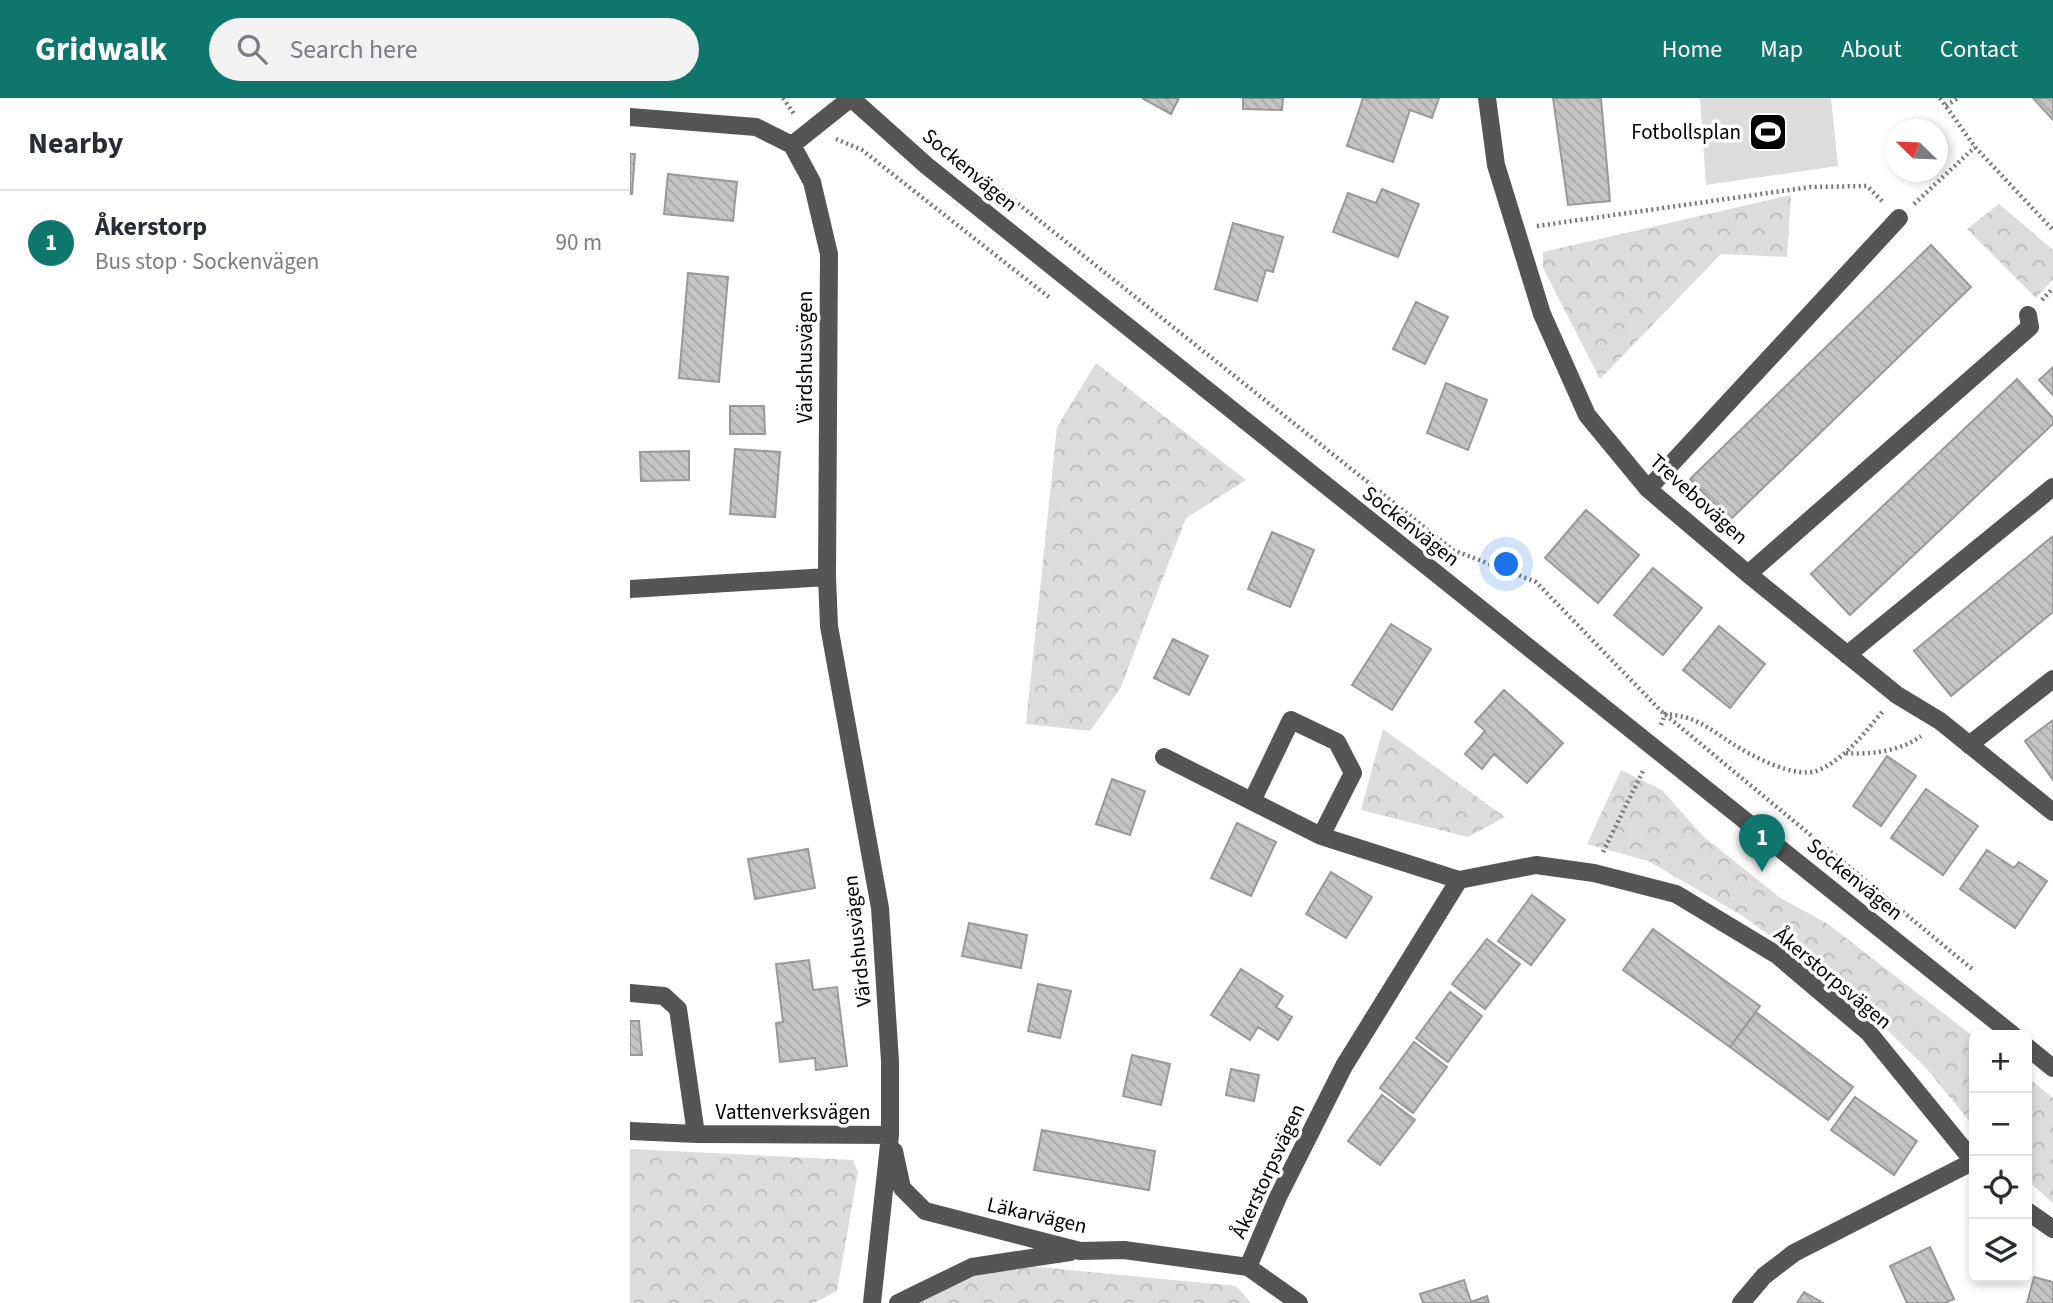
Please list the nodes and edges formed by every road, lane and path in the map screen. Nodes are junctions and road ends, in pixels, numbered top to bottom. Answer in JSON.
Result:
{"nodes":[{"id":1,"x":851,"y":98,"type":"edge"},
{"id":2,"x":1488,"y":98,"type":"edge"},
{"id":3,"x":1940,"y":98,"type":"edge"},
{"id":4,"x":1958,"y":98,"type":"edge"},
{"id":5,"x":1946,"y":106,"type":"junction"},
{"id":6,"x":630,"y":117,"type":"edge"},
{"id":7,"x":923,"y":128,"type":"dead end"},
{"id":8,"x":792,"y":145,"type":"junction"},
{"id":9,"x":1975,"y":147,"type":"junction"},
{"id":10,"x":1899,"y":218,"type":"junction"},
{"id":11,"x":1516,"y":229,"type":"junction"},
{"id":12,"x":2053,"y":230,"type":"edge"},
{"id":13,"x":2028,"y":316,"type":"dead end"},
{"id":14,"x":2053,"y":487,"type":"edge"},
{"id":15,"x":1648,"y":489,"type":"junction"},
{"id":16,"x":1748,"y":574,"type":"junction"},
{"id":17,"x":827,"y":577,"type":"junction"},
{"id":18,"x":630,"y":589,"type":"edge"},
{"id":19,"x":1847,"y":655,"type":"junction"},
{"id":20,"x":2053,"y":679,"type":"edge"},
{"id":21,"x":1897,"y":695,"type":"junction"},
{"id":22,"x":1665,"y":714,"type":"junction"},
{"id":23,"x":1940,"y":721,"type":"junction"},
{"id":24,"x":1969,"y":745,"type":"junction"},
{"id":25,"x":1655,"y":747,"type":"junction"},
{"id":26,"x":1845,"y":753,"type":"junction"},
{"id":27,"x":1164,"y":757,"type":"dead end"},
{"id":28,"x":1252,"y":801,"type":"junction"},
{"id":29,"x":2053,"y":812,"type":"edge"},
{"id":30,"x":1321,"y":836,"type":"junction"},
{"id":31,"x":1594,"y":873,"type":"junction"},
{"id":32,"x":1459,"y":880,"type":"junction"},
{"id":33,"x":1979,"y":974,"type":"dead end"},
{"id":34,"x":630,"y":993,"type":"edge"},
{"id":35,"x":2007,"y":1030,"type":"edge"},
{"id":36,"x":2032,"y":1050,"type":"edge"},
{"id":37,"x":2053,"y":1068,"type":"edge"},
{"id":38,"x":630,"y":1131,"type":"edge"},
{"id":39,"x":696,"y":1134,"type":"junction"},
{"id":40,"x":890,"y":1135,"type":"junction"},
{"id":41,"x":1969,"y":1156,"type":"edge"},
{"id":42,"x":1969,"y":1165,"type":"edge"},
{"id":43,"x":2032,"y":1214,"type":"edge"},
{"id":44,"x":2053,"y":1229,"type":"edge"},
{"id":45,"x":1080,"y":1251,"type":"junction"},
{"id":46,"x":1248,"y":1267,"type":"junction"},
{"id":47,"x":872,"y":1303,"type":"edge"},
{"id":48,"x":898,"y":1303,"type":"edge"},
{"id":49,"x":1299,"y":1303,"type":"edge"},
{"id":50,"x":1741,"y":1303,"type":"edge"}],
"edges":[{"from":1,"to":8,"type":"street"},
{"from":1,"to":25,"type":"street","name":"Sockenvägen"},
{"from":2,"to":11,"type":"street","name":"Trevebovägen"},
{"from":3,"to":5,"type":"path"},
{"from":4,"to":5,"type":"path"},
{"from":5,"to":9,"type":"path"},
{"from":6,"to":8,"type":"street"},
{"from":7,"to":22,"type":"path"},
{"from":8,"to":17,"type":"street","name":"Värdshusvägen"},
{"from":9,"to":10,"type":"path"},
{"from":9,"to":12,"type":"path"},
{"from":10,"to":11,"type":"path"},
{"from":10,"to":15,"type":"street"},
{"from":11,"to":15,"type":"street","name":"Trevebovägen"},
{"from":13,"to":16,"type":"street"},
{"from":14,"to":19,"type":"street"},
{"from":15,"to":16,"type":"street","name":"Trevebovägen"},
{"from":16,"to":19,"type":"street","name":"Trevebovägen"},
{"from":17,"to":18,"type":"street"},
{"from":17,"to":40,"type":"street","name":"Värdshusvägen"},
{"from":19,"to":21,"type":"street","name":"Trevebovägen"},
{"from":20,"to":24,"type":"street"},
{"from":21,"to":23,"type":"street","name":"Trevebovägen"},
{"from":21,"to":26,"type":"path"},
{"from":22,"to":25,"type":"path"},
{"from":22,"to":26,"type":"path"},
{"from":22,"to":33,"type":"path"},
{"from":23,"to":24,"type":"street","name":"Trevebovägen"},
{"from":23,"to":26,"type":"path"},
{"from":24,"to":29,"type":"street","name":"Trevebovägen"},
{"from":25,"to":31,"type":"path"},
{"from":25,"to":35,"type":"street","name":"Sockenvägen"},
{"from":27,"to":28,"type":"street","name":"Åkerstorpsvägen"},
{"from":28,"to":30,"type":"street","name":"Åkerstorpsvägen"},
{"from":28,"to":30,"type":"street"},
{"from":30,"to":32,"type":"street","name":"Åkerstorpsvägen"},
{"from":31,"to":32,"type":"street","name":"Åkerstorpsvägen"},
{"from":31,"to":41,"type":"street","name":"Åkerstorpsvägen"},
{"from":32,"to":46,"type":"street","name":"Åkerstorpsvägen"},
{"from":34,"to":39,"type":"street","name":"Vattenverksvägen"},
{"from":36,"to":37,"type":"street"},
{"from":38,"to":39,"type":"street","name":"Vattenverksvägen"},
{"from":39,"to":40,"type":"street","name":"Vattenverksvägen"},
{"from":40,"to":45,"type":"street","name":"Läkarvägen"},
{"from":40,"to":47,"type":"street","name":"Värdshusvägen"},
{"from":42,"to":50,"type":"street","name":"Åkerstorpsvägen"},
{"from":43,"to":44,"type":"street"},
{"from":45,"to":46,"type":"street","name":"Läkarvägen"},
{"from":45,"to":48,"type":"street"},
{"from":46,"to":49,"type":"street","name":"Läkarvägen"}]}
